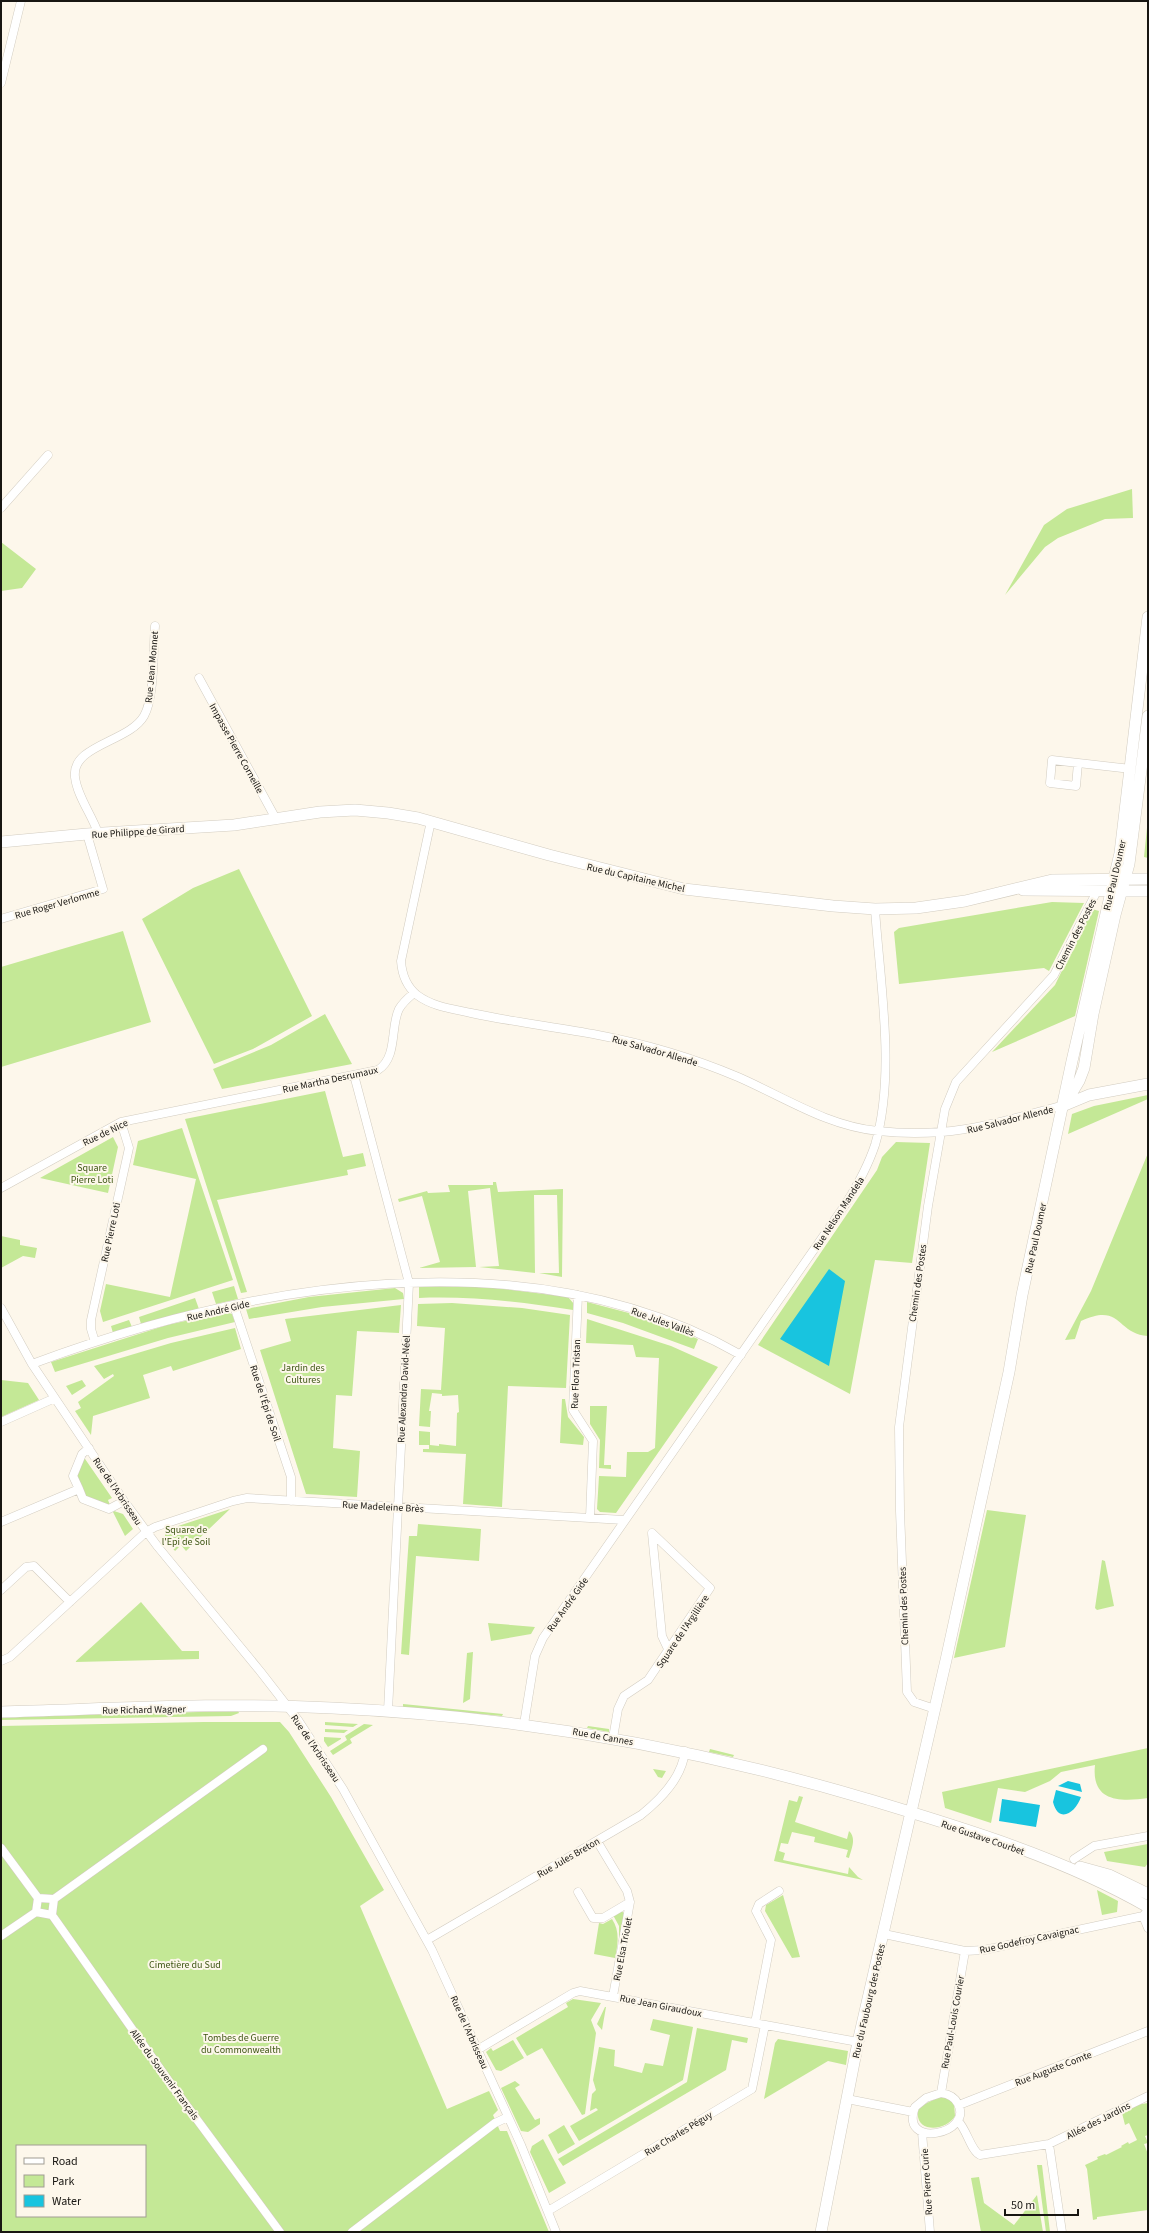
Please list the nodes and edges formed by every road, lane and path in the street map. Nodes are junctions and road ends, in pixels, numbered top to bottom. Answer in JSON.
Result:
{"nodes":[{"id":1,"x":21,"y":1,"type":"edge"},
{"id":2,"x":1,"y":83,"type":"edge"},
{"id":3,"x":48,"y":455,"type":"dead end"},
{"id":4,"x":1,"y":508,"type":"edge"},
{"id":5,"x":1148,"y":617,"type":"edge"},
{"id":6,"x":155,"y":626,"type":"dead end"},
{"id":7,"x":199,"y":678,"type":"dead end"},
{"id":8,"x":1148,"y":716,"type":"edge"},
{"id":9,"x":1078,"y":763,"type":"dead end"},
{"id":10,"x":1131,"y":769,"type":"junction"},
{"id":11,"x":276,"y":819,"type":"junction"},
{"id":12,"x":431,"y":821,"type":"junction"},
{"id":13,"x":92,"y":834,"type":"junction"},
{"id":14,"x":1,"y":842,"type":"edge"},
{"id":15,"x":1114,"y":878,"type":"junction"},
{"id":16,"x":1126,"y":879,"type":"junction"},
{"id":17,"x":1148,"y":879,"type":"edge"},
{"id":18,"x":1097,"y":891,"type":"junction"},
{"id":19,"x":1110,"y":891,"type":"junction"},
{"id":20,"x":1122,"y":891,"type":"junction"},
{"id":21,"x":1148,"y":891,"type":"edge"},
{"id":22,"x":1000,"y":893,"type":"junction"},
{"id":23,"x":875,"y":909,"type":"junction"},
{"id":24,"x":1,"y":919,"type":"edge"},
{"id":25,"x":414,"y":993,"type":"junction"},
{"id":26,"x":354,"y":1075,"type":"junction"},
{"id":27,"x":1148,"y":1084,"type":"edge"},
{"id":28,"x":243,"y":1097,"type":"joint"},
{"id":29,"x":1064,"y":1105,"type":"junction"},
{"id":30,"x":121,"y":1122,"type":"junction"},
{"id":31,"x":878,"y":1131,"type":"junction"},
{"id":32,"x":940,"y":1133,"type":"junction"},
{"id":33,"x":1,"y":1188,"type":"edge"},
{"id":34,"x":409,"y":1283,"type":"junction"},
{"id":35,"x":578,"y":1295,"type":"junction"},
{"id":36,"x":234,"y":1306,"type":"junction"},
{"id":37,"x":1,"y":1308,"type":"edge"},
{"id":38,"x":95,"y":1342,"type":"junction"},
{"id":39,"x":741,"y":1355,"type":"junction"},
{"id":40,"x":32,"y":1364,"type":"junction"},
{"id":41,"x":55,"y":1398,"type":"junction"},
{"id":42,"x":1,"y":1422,"type":"edge"},
{"id":43,"x":89,"y":1448,"type":"junction"},
{"id":44,"x":79,"y":1489,"type":"junction"},
{"id":45,"x":124,"y":1501,"type":"junction"},
{"id":46,"x":292,"y":1501,"type":"junction"},
{"id":47,"x":397,"y":1507,"type":"junction"},
{"id":48,"x":590,"y":1518,"type":"junction"},
{"id":49,"x":624,"y":1520,"type":"junction"},
{"id":50,"x":1,"y":1522,"type":"edge"},
{"id":51,"x":146,"y":1532,"type":"junction"},
{"id":52,"x":1,"y":1590,"type":"edge"},
{"id":53,"x":70,"y":1602,"type":"junction"},
{"id":54,"x":669,"y":1651,"type":"junction"},
{"id":55,"x":1,"y":1661,"type":"edge"},
{"id":56,"x":287,"y":1707,"type":"junction"},
{"id":57,"x":935,"y":1709,"type":"junction"},
{"id":58,"x":388,"y":1711,"type":"junction"},
{"id":59,"x":1,"y":1712,"type":"edge"},
{"id":60,"x":524,"y":1724,"type":"junction"},
{"id":61,"x":613,"y":1738,"type":"junction"},
{"id":62,"x":263,"y":1749,"type":"dead end"},
{"id":63,"x":685,"y":1752,"type":"junction"},
{"id":64,"x":910,"y":1812,"type":"junction"},
{"id":65,"x":1148,"y":1836,"type":"edge"},
{"id":66,"x":597,"y":1840,"type":"junction"},
{"id":67,"x":1,"y":1848,"type":"edge"},
{"id":68,"x":1074,"y":1859,"type":"dead end"},
{"id":69,"x":1056,"y":1861,"type":"junction"},
{"id":70,"x":779,"y":1891,"type":"dead end"},
{"id":71,"x":578,"y":1892,"type":"dead end"},
{"id":72,"x":1148,"y":1894,"type":"edge"},
{"id":73,"x":38,"y":1898,"type":"junction"},
{"id":74,"x":54,"y":1899,"type":"junction"},
{"id":75,"x":630,"y":1902,"type":"junction"},
{"id":76,"x":1146,"y":1911,"type":"edge"},
{"id":77,"x":36,"y":1912,"type":"junction"},
{"id":78,"x":52,"y":1915,"type":"junction"},
{"id":79,"x":1148,"y":1928,"type":"edge"},
{"id":80,"x":884,"y":1934,"type":"junction"},
{"id":81,"x":1,"y":1936,"type":"edge"},
{"id":82,"x":428,"y":1940,"type":"junction"},
{"id":83,"x":965,"y":1951,"type":"junction"},
{"id":84,"x":613,"y":1996,"type":"junction"},
{"id":85,"x":755,"y":2023,"type":"junction"},
{"id":86,"x":766,"y":2024,"type":"junction"},
{"id":87,"x":1148,"y":2031,"type":"edge"},
{"id":88,"x":858,"y":2042,"type":"junction"},
{"id":89,"x":477,"y":2050,"type":"junction"},
{"id":90,"x":941,"y":2093,"type":"junction"},
{"id":91,"x":1148,"y":2096,"type":"edge"},
{"id":92,"x":847,"y":2099,"type":"junction"},
{"id":93,"x":959,"y":2105,"type":"junction"},
{"id":94,"x":913,"y":2112,"type":"junction"},
{"id":95,"x":508,"y":2117,"type":"junction"},
{"id":96,"x":958,"y":2121,"type":"junction"},
{"id":97,"x":922,"y":2132,"type":"junction"},
{"id":98,"x":1049,"y":2144,"type":"junction"},
{"id":99,"x":548,"y":2211,"type":"junction"},
{"id":100,"x":280,"y":2232,"type":"edge"},
{"id":101,"x":352,"y":2232,"type":"edge"},
{"id":102,"x":556,"y":2232,"type":"edge"},
{"id":103,"x":820,"y":2232,"type":"edge"},
{"id":104,"x":930,"y":2232,"type":"edge"},
{"id":105,"x":1062,"y":2232,"type":"edge"}],
"edges":[{"from":1,"to":2,"type":"street"},
{"from":3,"to":4,"type":"street"},
{"from":5,"to":10,"type":"main road","name":"Rue Paul Doumer"},
{"from":6,"to":13,"type":"street","name":"Rue Jean Monnet"},
{"from":7,"to":11,"type":"street","name":"Impasse Pierre Corneille"},
{"from":8,"to":16,"type":"main road","name":"Rue Paul Doumer"},
{"from":9,"to":10,"type":"street"},
{"from":10,"to":15,"type":"main road","name":"Rue Paul Doumer"},
{"from":11,"to":12,"type":"main road","name":"Rue du Capitaine Michel"},
{"from":11,"to":13,"type":"main road","name":"Rue Philippe de Girard"},
{"from":12,"to":23,"type":"main road","name":"Rue du Capitaine Michel"},
{"from":12,"to":25,"type":"street","name":"Rue Salvador Allende"},
{"from":13,"to":14,"type":"main road","name":"Rue Philippe de Girard"},
{"from":13,"to":24,"type":"street","name":"Rue Roger Verlomme"},
{"from":15,"to":16,"type":"main road","name":"Rue du Capitaine Michel"},
{"from":15,"to":19,"type":"main road","name":"Rue Paul Doumer"},
{"from":15,"to":22,"type":"main road","name":"Rue du Capitaine Michel"},
{"from":16,"to":17,"type":"main road","name":"Rue du Capitaine Michel"},
{"from":16,"to":20,"type":"main road","name":"Rue Paul Doumer"},
{"from":18,"to":19,"type":"main road","name":"Rue du Capitaine Michel"},
{"from":18,"to":22,"type":"main road","name":"Rue du Capitaine Michel"},
{"from":18,"to":32,"type":"street","name":"Chemin des Postes"},
{"from":19,"to":20,"type":"main road","name":"Rue du Capitaine Michel"},
{"from":19,"to":29,"type":"main road","name":"Rue Paul Doumer"},
{"from":20,"to":21,"type":"main road","name":"Rue du Capitaine Michel"},
{"from":20,"to":29,"type":"main road","name":"Rue Paul Doumer"},
{"from":22,"to":23,"type":"main road","name":"Rue du Capitaine Michel"},
{"from":23,"to":31,"type":"street","name":"Rue Nelson Mandela"},
{"from":25,"to":26,"type":"street","name":"Rue Martha Desrumaux"},
{"from":25,"to":31,"type":"street","name":"Rue Salvador Allende"},
{"from":26,"to":28,"type":"street","name":"Rue Martha Desrumaux"},
{"from":26,"to":34,"type":"street","name":"Rue Alexandra David-Néel"},
{"from":27,"to":29,"type":"main road"},
{"from":28,"to":30,"type":"street","name":"Rue de Nice"},
{"from":29,"to":32,"type":"street","name":"Rue Salvador Allende"},
{"from":29,"to":57,"type":"main road","name":"Rue Paul Doumer"},
{"from":30,"to":33,"type":"street","name":"Rue de Nice"},
{"from":30,"to":38,"type":"street","name":"Rue Pierre Loti"},
{"from":31,"to":32,"type":"street","name":"Rue Salvador Allende"},
{"from":31,"to":39,"type":"street","name":"Rue Nelson Mandela"},
{"from":32,"to":57,"type":"street","name":"Chemin des Postes"},
{"from":34,"to":35,"type":"street","name":"Rue Jules Vallès"},
{"from":34,"to":36,"type":"street","name":"Rue André Gide"},
{"from":34,"to":47,"type":"street","name":"Rue Alexandra David-Néel"},
{"from":35,"to":39,"type":"street","name":"Rue Jules Vallès"},
{"from":35,"to":48,"type":"street","name":"Rue Flora Tristan"},
{"from":36,"to":38,"type":"street","name":"Rue André Gide"},
{"from":36,"to":46,"type":"street","name":"Rue de l'Épi de Soil"},
{"from":37,"to":40,"type":"street","name":"Rue de l'Arbrisseau"},
{"from":38,"to":40,"type":"street","name":"Rue André Gide"},
{"from":39,"to":49,"type":"street","name":"Rue André Gide"},
{"from":40,"to":41,"type":"street","name":"Rue de l'Arbrisseau"},
{"from":41,"to":42,"type":"street"},
{"from":41,"to":43,"type":"street","name":"Rue de l'Arbrisseau"},
{"from":43,"to":44,"type":"street"},
{"from":43,"to":45,"type":"street","name":"Rue de l'Arbrisseau"},
{"from":44,"to":45,"type":"street"},
{"from":44,"to":50,"type":"street"},
{"from":45,"to":51,"type":"street","name":"Rue de l'Arbrisseau"},
{"from":46,"to":47,"type":"street","name":"Rue Madeleine Brès"},
{"from":46,"to":51,"type":"street","name":"Rue Madeleine Brès"},
{"from":47,"to":48,"type":"street","name":"Rue Madeleine Brès"},
{"from":47,"to":58,"type":"street","name":"Rue Alexandra David-Néel"},
{"from":48,"to":49,"type":"street","name":"Rue Madeleine Brès"},
{"from":49,"to":60,"type":"street","name":"Rue André Gide"},
{"from":51,"to":53,"type":"street","name":"Rue Madeleine Brès"},
{"from":51,"to":56,"type":"street","name":"Rue de l'Arbrisseau"},
{"from":52,"to":53,"type":"street"},
{"from":53,"to":55,"type":"street","name":"Rue Madeleine Brès"},
{"from":54,"to":54,"type":"street","name":"Square de l'Argillière"},
{"from":54,"to":61,"type":"street","name":"Square de l'Argillière"},
{"from":56,"to":58,"type":"main road","name":"Rue de Cannes"},
{"from":56,"to":59,"type":"main road","name":"Rue Richard Wagner"},
{"from":56,"to":82,"type":"street","name":"Rue de l'Arbrisseau"},
{"from":57,"to":64,"type":"main road","name":"Rue du Faubourg des Postes"},
{"from":58,"to":60,"type":"main road","name":"Rue de Cannes"},
{"from":60,"to":61,"type":"main road","name":"Rue de Cannes"},
{"from":61,"to":63,"type":"main road","name":"Rue de Cannes"},
{"from":62,"to":74,"type":"street"},
{"from":63,"to":64,"type":"main road","name":"Rue de Cannes"},
{"from":63,"to":66,"type":"street","name":"Rue Jules Breton"},
{"from":64,"to":69,"type":"main road","name":"Rue Gustave Courbet"},
{"from":64,"to":80,"type":"main road","name":"Rue du Faubourg des Postes"},
{"from":65,"to":68,"type":"street"},
{"from":66,"to":75,"type":"street"},
{"from":66,"to":82,"type":"street","name":"Rue Jules Breton"},
{"from":67,"to":73,"type":"street"},
{"from":69,"to":72,"type":"main road","name":"Rue Gustave Courbet"},
{"from":69,"to":76,"type":"main road","name":"Rue Gustave Courbet"},
{"from":70,"to":85,"type":"street"},
{"from":71,"to":75,"type":"street","name":"Rue Elsa Triolet"},
{"from":73,"to":74,"type":"street"},
{"from":73,"to":77,"type":"street"},
{"from":74,"to":78,"type":"street"},
{"from":75,"to":84,"type":"street","name":"Rue Elsa Triolet"},
{"from":76,"to":79,"type":"street"},
{"from":76,"to":83,"type":"street","name":"Rue Godefroy Cavaignac"},
{"from":77,"to":78,"type":"street"},
{"from":77,"to":81,"type":"street"},
{"from":78,"to":100,"type":"street","name":"Allée du Souvenir Français"},
{"from":80,"to":83,"type":"street","name":"Rue Godefroy Cavaignac"},
{"from":80,"to":88,"type":"main road","name":"Rue du Faubourg des Postes"},
{"from":82,"to":89,"type":"street","name":"Rue de l'Arbrisseau"},
{"from":83,"to":90,"type":"street","name":"Rue Paul-Louis Courier"},
{"from":84,"to":85,"type":"street","name":"Rue Jean Giraudoux"},
{"from":84,"to":89,"type":"street","name":"Rue Jean Giraudoux"},
{"from":85,"to":86,"type":"street","name":"Rue Jean Giraudoux"},
{"from":86,"to":88,"type":"street","name":"Rue Jean Giraudoux"},
{"from":86,"to":99,"type":"street","name":"Rue Charles Péguy"},
{"from":87,"to":93,"type":"street","name":"Rue Auguste Comte"},
{"from":88,"to":92,"type":"main road","name":"Rue du Faubourg des Postes"},
{"from":89,"to":95,"type":"street","name":"Rue de l'Arbrisseau"},
{"from":90,"to":93,"type":"street"},
{"from":90,"to":94,"type":"street"},
{"from":91,"to":98,"type":"street","name":"Allée des Jardins"},
{"from":92,"to":94,"type":"street"},
{"from":92,"to":103,"type":"main road","name":"Rue du Faubourg des Postes"},
{"from":93,"to":96,"type":"street"},
{"from":94,"to":97,"type":"street"},
{"from":95,"to":99,"type":"street","name":"Rue de l'Arbrisseau"},
{"from":95,"to":101,"type":"street"},
{"from":96,"to":97,"type":"street"},
{"from":96,"to":98,"type":"street","name":"Allée des Jardins"},
{"from":97,"to":104,"type":"street","name":"Rue Pierre Curie"},
{"from":98,"to":105,"type":"street"},
{"from":99,"to":102,"type":"street","name":"Rue de l'Arbrisseau"}]}
